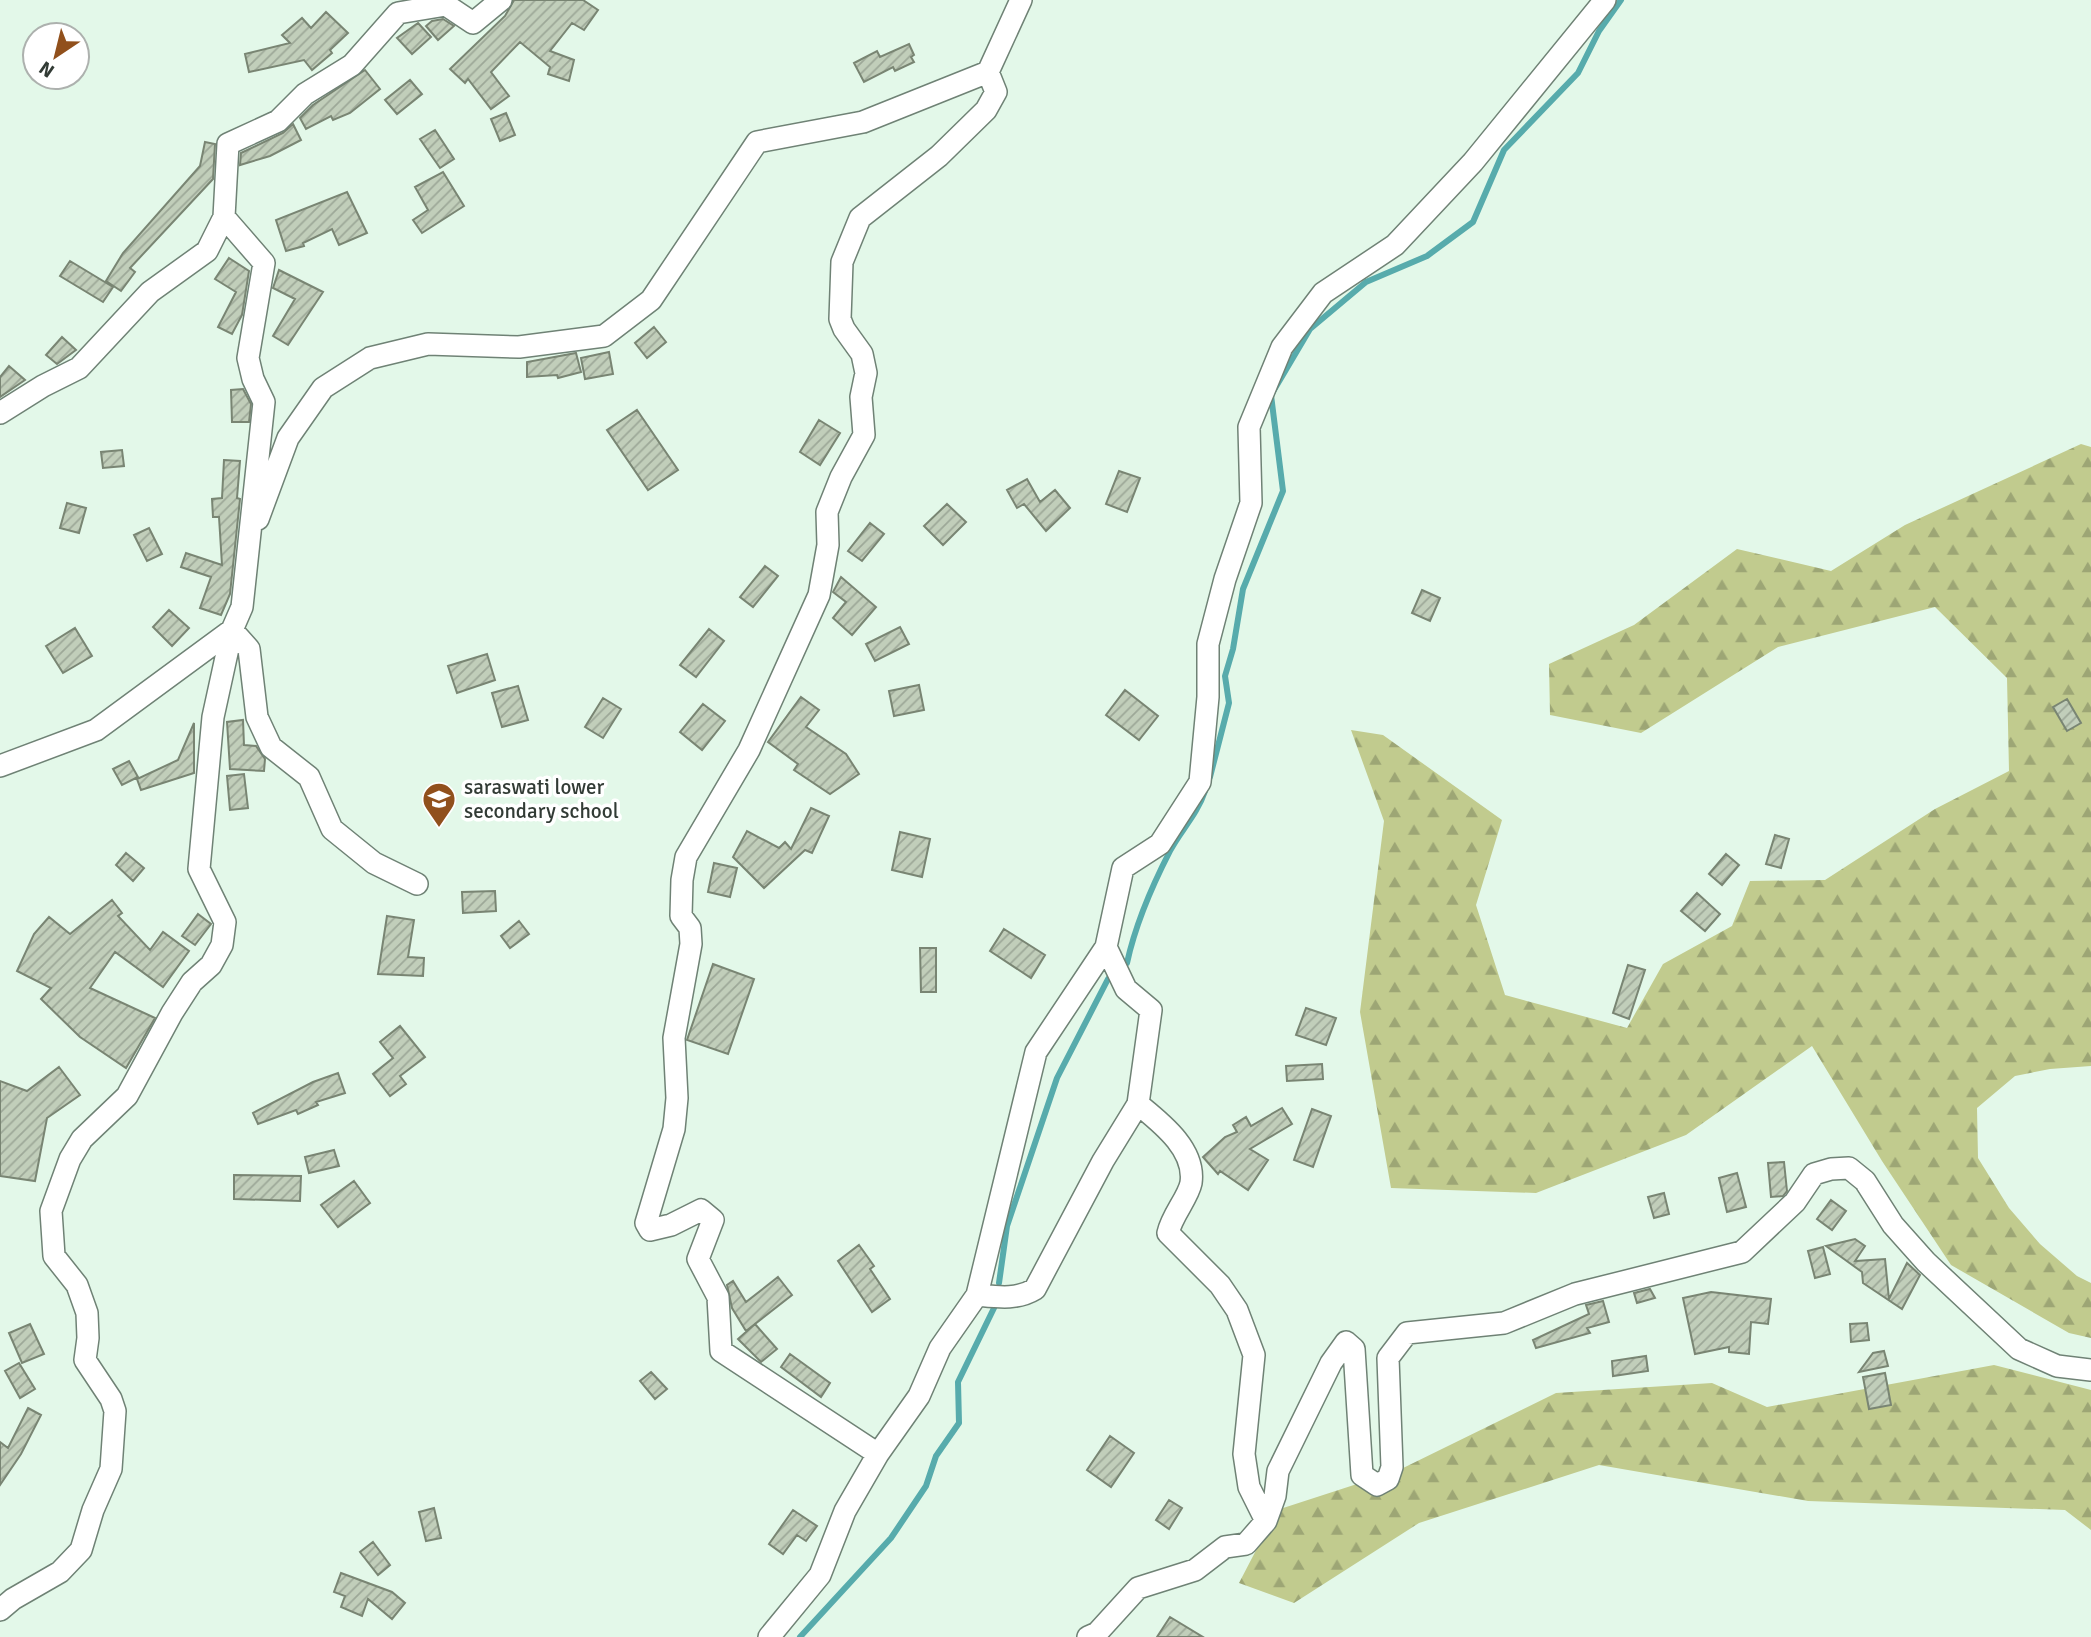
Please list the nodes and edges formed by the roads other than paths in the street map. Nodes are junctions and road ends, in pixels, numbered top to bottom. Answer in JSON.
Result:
{"nodes":[{"id":1,"x":501,"y":0,"type":"edge"},
{"id":2,"x":1021,"y":0,"type":"edge"},
{"id":3,"x":1605,"y":0,"type":"edge"},
{"id":4,"x":988,"y":72,"type":"junction"},
{"id":5,"x":224,"y":217,"type":"junction"},
{"id":6,"x":0,"y":413,"type":"edge"},
{"id":7,"x":247,"y":547,"type":"junction"},
{"id":8,"x":232,"y":630,"type":"junction"},
{"id":9,"x":0,"y":766,"type":"edge"},
{"id":10,"x":417,"y":884,"type":"dead end"},
{"id":11,"x":1106,"y":947,"type":"junction"},
{"id":12,"x":1138,"y":1104,"type":"junction"},
{"id":13,"x":977,"y":1295,"type":"junction"},
{"id":14,"x":2091,"y":1370,"type":"edge"},
{"id":15,"x":878,"y":1454,"type":"junction"},
{"id":16,"x":1266,"y":1521,"type":"junction"},
{"id":17,"x":0,"y":1610,"type":"edge"},
{"id":18,"x":769,"y":1637,"type":"edge"},
{"id":19,"x":1087,"y":1637,"type":"edge"}],
"edges":[{"from":1,"to":5,"type":"street"},
{"from":2,"to":4,"type":"street"},
{"from":3,"to":11,"type":"street"},
{"from":4,"to":7,"type":"street"},
{"from":4,"to":15,"type":"street"},
{"from":5,"to":6,"type":"street"},
{"from":5,"to":7,"type":"street"},
{"from":7,"to":8,"type":"street"},
{"from":8,"to":9,"type":"street"},
{"from":8,"to":10,"type":"street"},
{"from":8,"to":17,"type":"street"},
{"from":11,"to":12,"type":"street"},
{"from":11,"to":13,"type":"street"},
{"from":12,"to":13,"type":"street"},
{"from":12,"to":16,"type":"street"},
{"from":13,"to":15,"type":"street"},
{"from":14,"to":16,"type":"street"},
{"from":15,"to":18,"type":"street"},
{"from":16,"to":19,"type":"street"}]}
